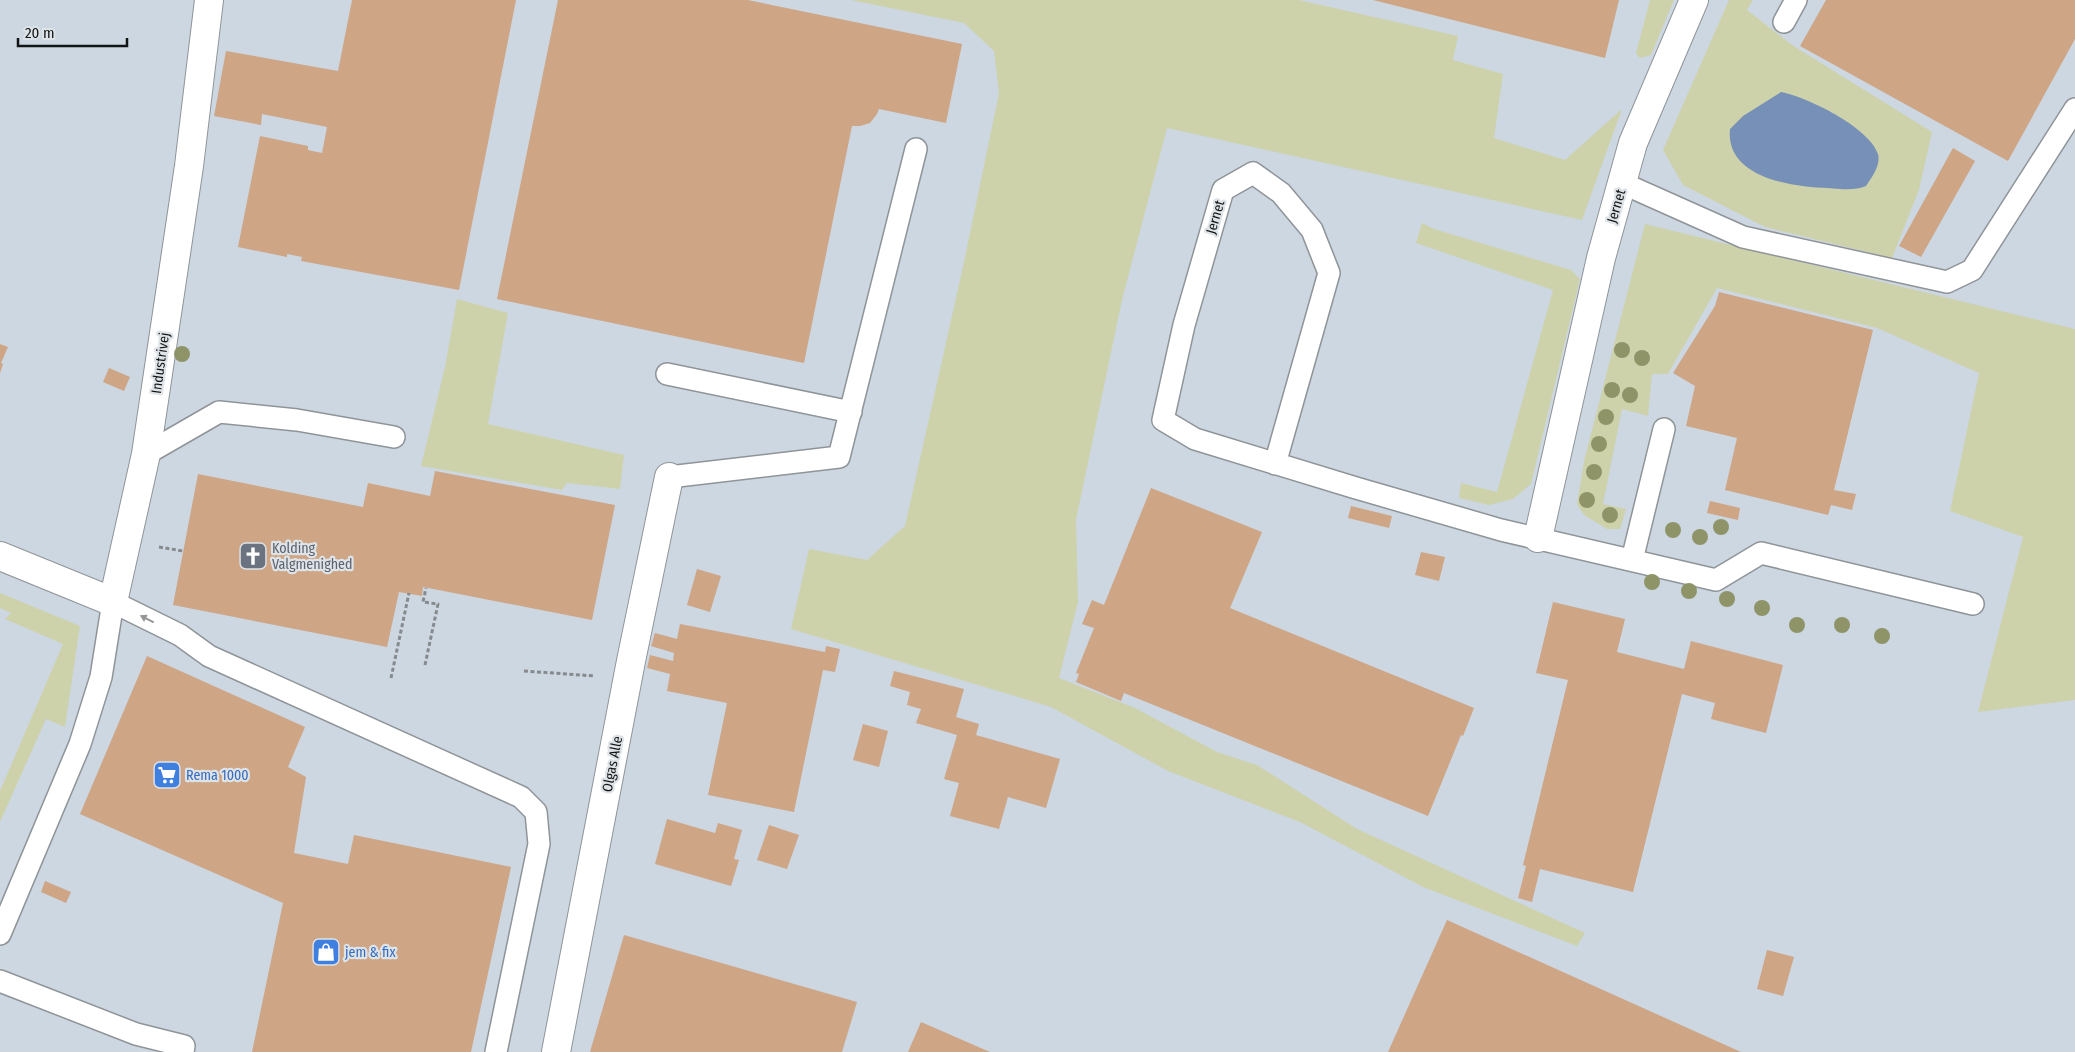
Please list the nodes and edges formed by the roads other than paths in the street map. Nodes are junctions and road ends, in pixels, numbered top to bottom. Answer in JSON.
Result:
{"nodes":[{"id":1,"x":209,"y":0,"type":"edge"},
{"id":2,"x":1694,"y":0,"type":"edge"},
{"id":3,"x":1796,"y":0,"type":"edge"},
{"id":4,"x":1784,"y":22,"type":"dead end"},
{"id":5,"x":2075,"y":109,"type":"edge"},
{"id":6,"x":916,"y":149,"type":"dead end"},
{"id":7,"x":1622,"y":183,"type":"junction"},
{"id":8,"x":667,"y":374,"type":"dead end"},
{"id":9,"x":851,"y":412,"type":"junction"},
{"id":10,"x":1664,"y":429,"type":"dead end"},
{"id":11,"x":394,"y":437,"type":"dead end"},
{"id":12,"x":146,"y":454,"type":"junction"},
{"id":13,"x":1275,"y":464,"type":"junction"},
{"id":14,"x":669,"y":476,"type":"joint"},
{"id":15,"x":1538,"y":538,"type":"junction"},
{"id":16,"x":0,"y":556,"type":"edge"},
{"id":17,"x":1623,"y":558,"type":"junction"},
{"id":18,"x":113,"y":602,"type":"junction"},
{"id":19,"x":1973,"y":604,"type":"dead end"},
{"id":20,"x":0,"y":934,"type":"edge"},
{"id":21,"x":0,"y":980,"type":"edge"},
{"id":22,"x":183,"y":1052,"type":"edge"},
{"id":23,"x":496,"y":1052,"type":"edge"},
{"id":24,"x":556,"y":1052,"type":"edge"}],
"edges":[{"from":1,"to":12,"type":"street","name":"Industrivej"},
{"from":2,"to":7,"type":"street","name":"Jernet"},
{"from":3,"to":4,"type":"lane"},
{"from":5,"to":7,"type":"lane"},
{"from":6,"to":9,"type":"lane"},
{"from":7,"to":15,"type":"street","name":"Jernet"},
{"from":8,"to":9,"type":"lane"},
{"from":9,"to":14,"type":"lane"},
{"from":10,"to":17,"type":"lane"},
{"from":11,"to":12,"type":"lane"},
{"from":12,"to":18,"type":"street","name":"Industrivej"},
{"from":13,"to":13,"type":"lane","name":"Jernet"},
{"from":13,"to":15,"type":"lane","name":"Jernet"},
{"from":14,"to":24,"type":"street","name":"Olgas Alle"},
{"from":15,"to":17,"type":"lane","name":"Jernet"},
{"from":16,"to":18,"type":"street"},
{"from":17,"to":19,"type":"lane","name":"Jernet"},
{"from":18,"to":20,"type":"lane"},
{"from":23,"to":18,"type":"lane","one_way":true},
{"from":21,"to":22,"type":"lane"}]}
